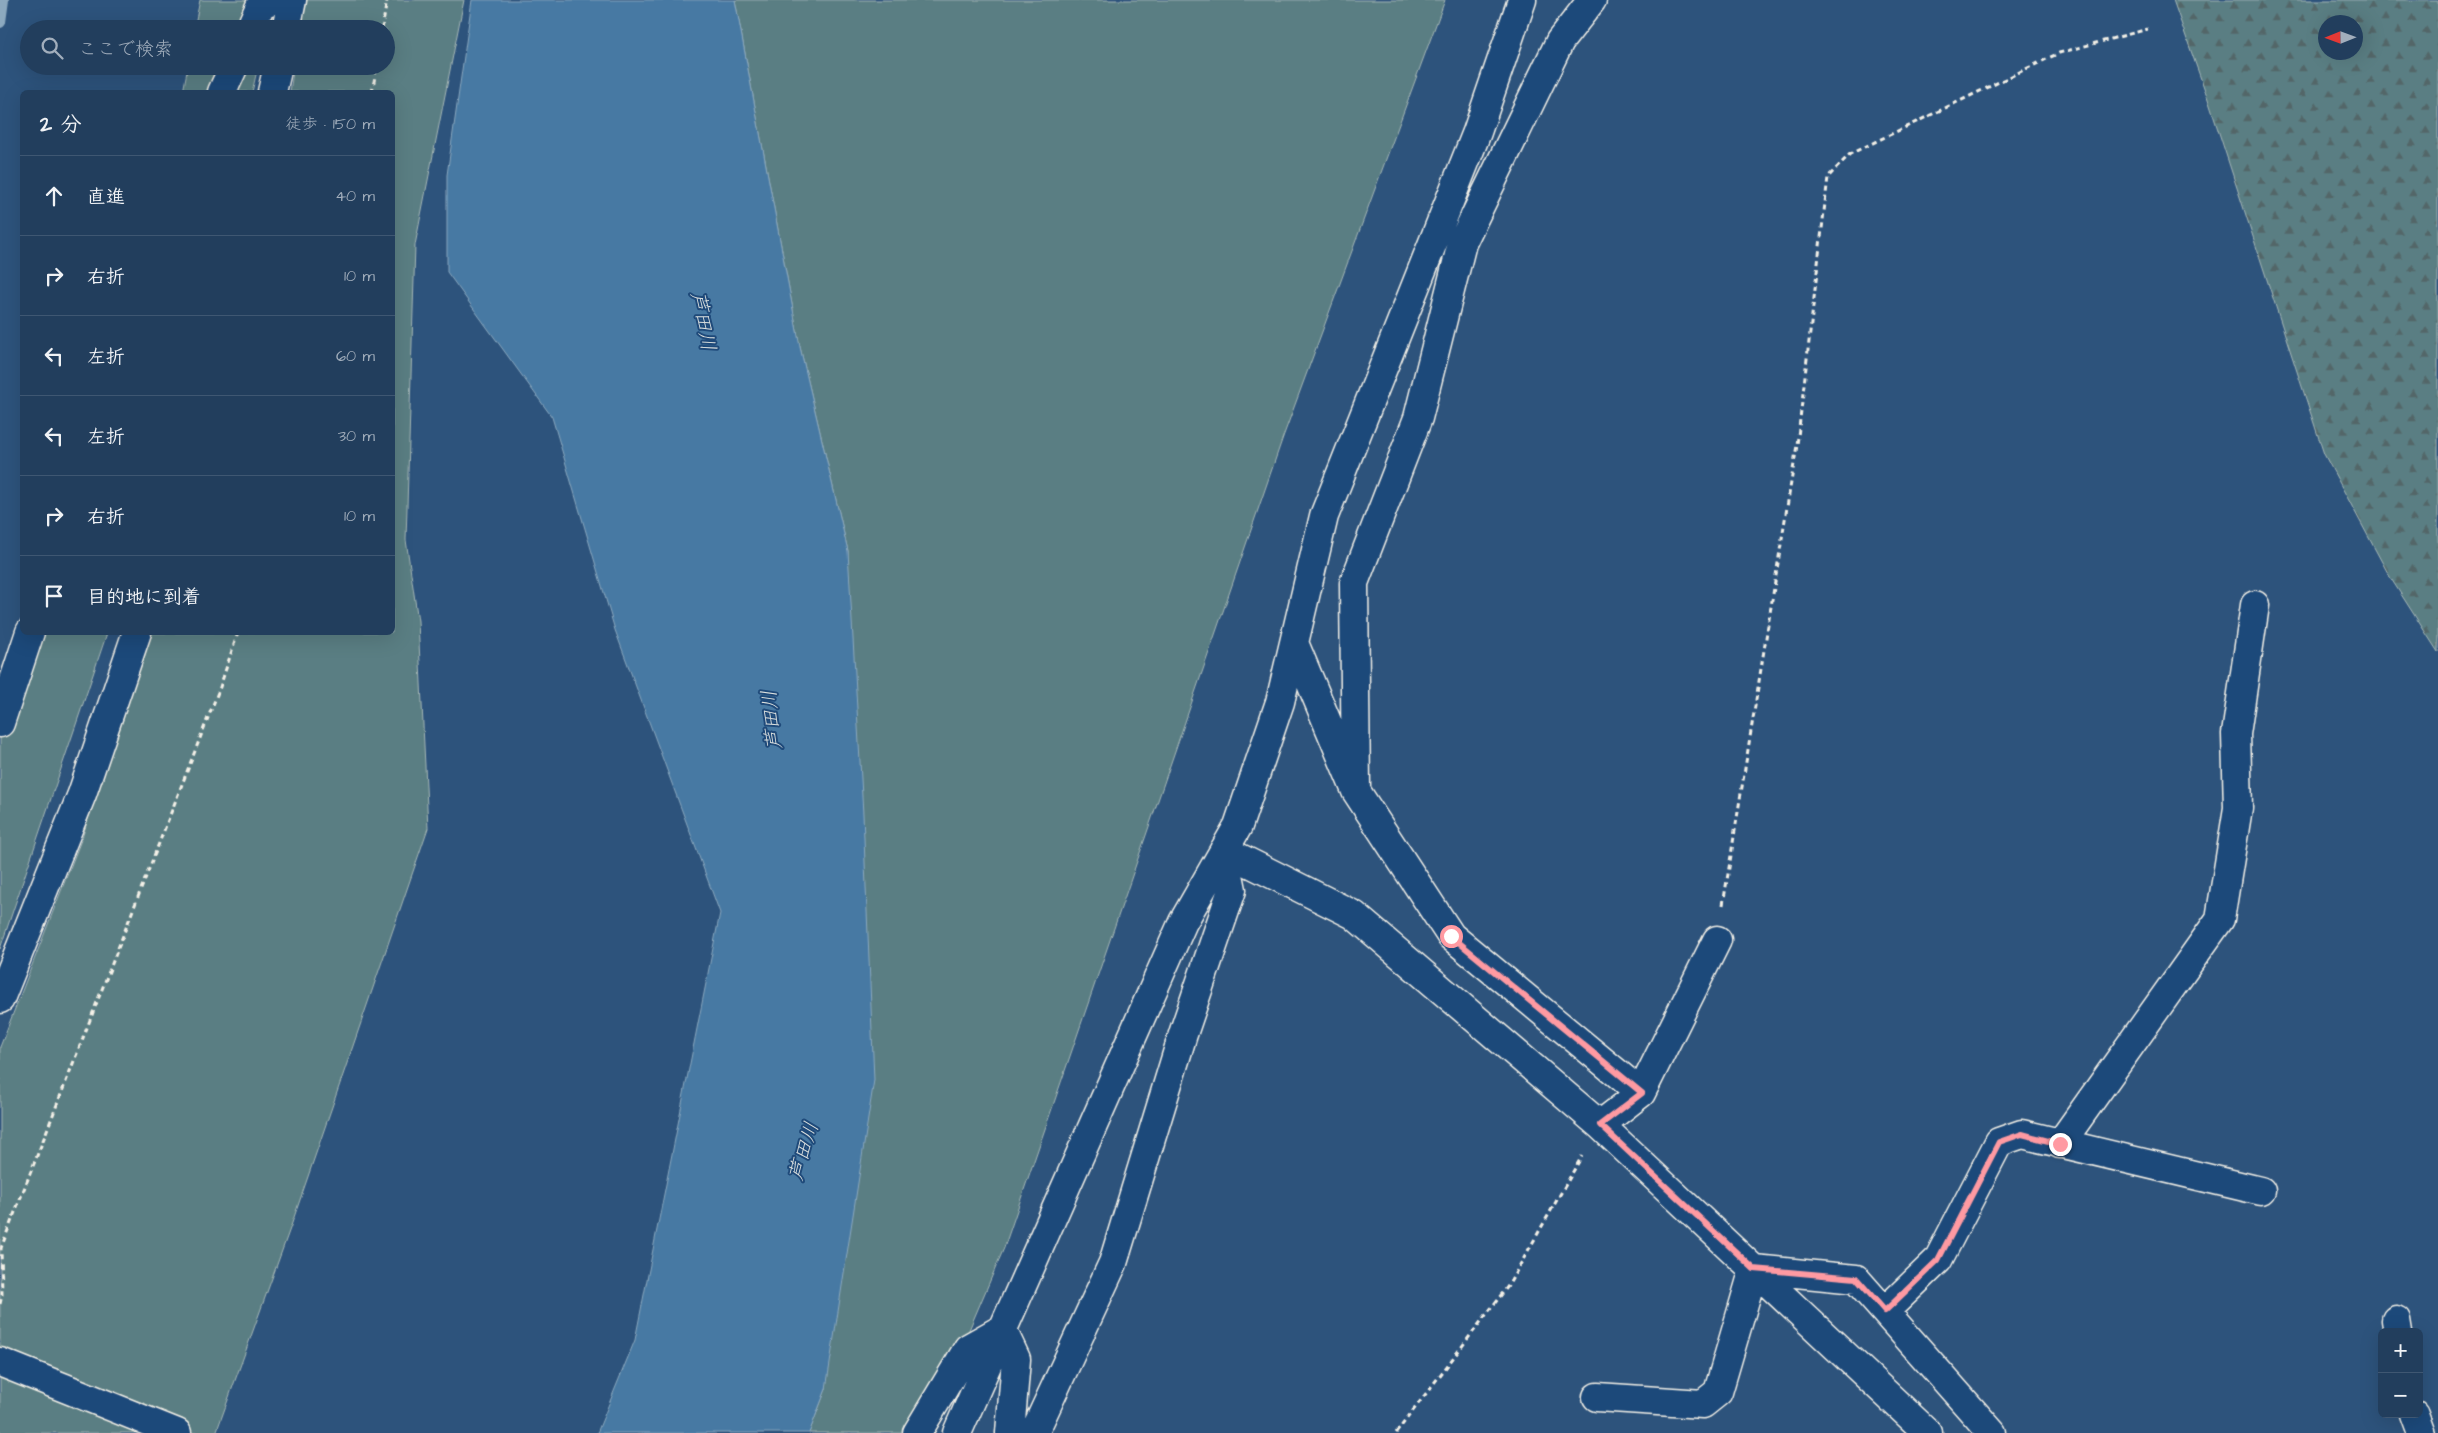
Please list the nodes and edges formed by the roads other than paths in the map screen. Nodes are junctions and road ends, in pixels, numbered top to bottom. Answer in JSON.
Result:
{"nodes":[{"id":1,"x":292,"y":0,"type":"edge"},
{"id":2,"x":1522,"y":0,"type":"edge"},
{"id":3,"x":1592,"y":0,"type":"edge"},
{"id":4,"x":265,"y":1,"type":"edge"},
{"id":5,"x":255,"y":20,"type":"edge"},
{"id":6,"x":288,"y":20,"type":"edge"},
{"id":7,"x":230,"y":75,"type":"edge"},
{"id":8,"x":276,"y":75,"type":"edge"},
{"id":9,"x":223,"y":90,"type":"edge"},
{"id":10,"x":272,"y":90,"type":"edge"},
{"id":11,"x":1438,"y":233,"type":"junction"},
{"id":12,"x":1462,"y":243,"type":"junction"},
{"id":13,"x":2255,"y":605,"type":"dead end"},
{"id":14,"x":29,"y":635,"type":"edge"},
{"id":15,"x":136,"y":635,"type":"edge"},
{"id":16,"x":1294,"y":642,"type":"junction"},
{"id":17,"x":0,"y":723,"type":"edge"},
{"id":18,"x":1356,"y":791,"type":"junction"},
{"id":19,"x":1224,"y":850,"type":"junction"},
{"id":20,"x":1717,"y":940,"type":"road end"},
{"id":21,"x":0,"y":999,"type":"edge"},
{"id":22,"x":1642,"y":1093,"type":"junction"},
{"id":23,"x":1600,"y":1125,"type":"junction"},
{"id":24,"x":2060,"y":1144,"type":"junction"},
{"id":25,"x":2261,"y":1191,"type":"dead end"},
{"id":26,"x":1754,"y":1269,"type":"junction"},
{"id":27,"x":1885,"y":1311,"type":"junction"},
{"id":28,"x":1002,"y":1329,"type":"junction"},
{"id":29,"x":0,"y":1362,"type":"edge"},
{"id":30,"x":1597,"y":1396,"type":"dead end"},
{"id":31,"x":2415,"y":1418,"type":"edge"},
{"id":32,"x":177,"y":1433,"type":"edge"},
{"id":33,"x":917,"y":1433,"type":"edge"},
{"id":34,"x":957,"y":1433,"type":"edge"},
{"id":35,"x":1010,"y":1433,"type":"edge"},
{"id":36,"x":1034,"y":1433,"type":"edge"},
{"id":37,"x":1928,"y":1433,"type":"edge"},
{"id":38,"x":1992,"y":1433,"type":"edge"},
{"id":39,"x":2420,"y":1433,"type":"edge"}],
"edges":[{"from":1,"to":6,"type":"street"},
{"from":2,"to":11,"type":"street"},
{"from":3,"to":12,"type":"street"},
{"from":4,"to":5,"type":"street"},
{"from":7,"to":9,"type":"street"},
{"from":8,"to":10,"type":"street"},
{"from":11,"to":12,"type":"street"},
{"from":11,"to":16,"type":"street"},
{"from":12,"to":18,"type":"street"},
{"from":13,"to":24,"type":"street"},
{"from":14,"to":17,"type":"street"},
{"from":15,"to":21,"type":"street"},
{"from":16,"to":18,"type":"street"},
{"from":16,"to":19,"type":"street"},
{"from":18,"to":22,"type":"street"},
{"from":19,"to":23,"type":"street"},
{"from":19,"to":28,"type":"street"},
{"from":19,"to":36,"type":"street"},
{"from":20,"to":22,"type":"street"},
{"from":22,"to":23,"type":"street"},
{"from":23,"to":26,"type":"street"},
{"from":24,"to":25,"type":"street"},
{"from":24,"to":27,"type":"street"},
{"from":26,"to":27,"type":"street"},
{"from":26,"to":30,"type":"street"},
{"from":26,"to":37,"type":"street"},
{"from":27,"to":38,"type":"street"},
{"from":28,"to":33,"type":"street"},
{"from":28,"to":34,"type":"street"},
{"from":28,"to":35,"type":"street"},
{"from":29,"to":32,"type":"street"},
{"from":31,"to":39,"type":"street"}]}
